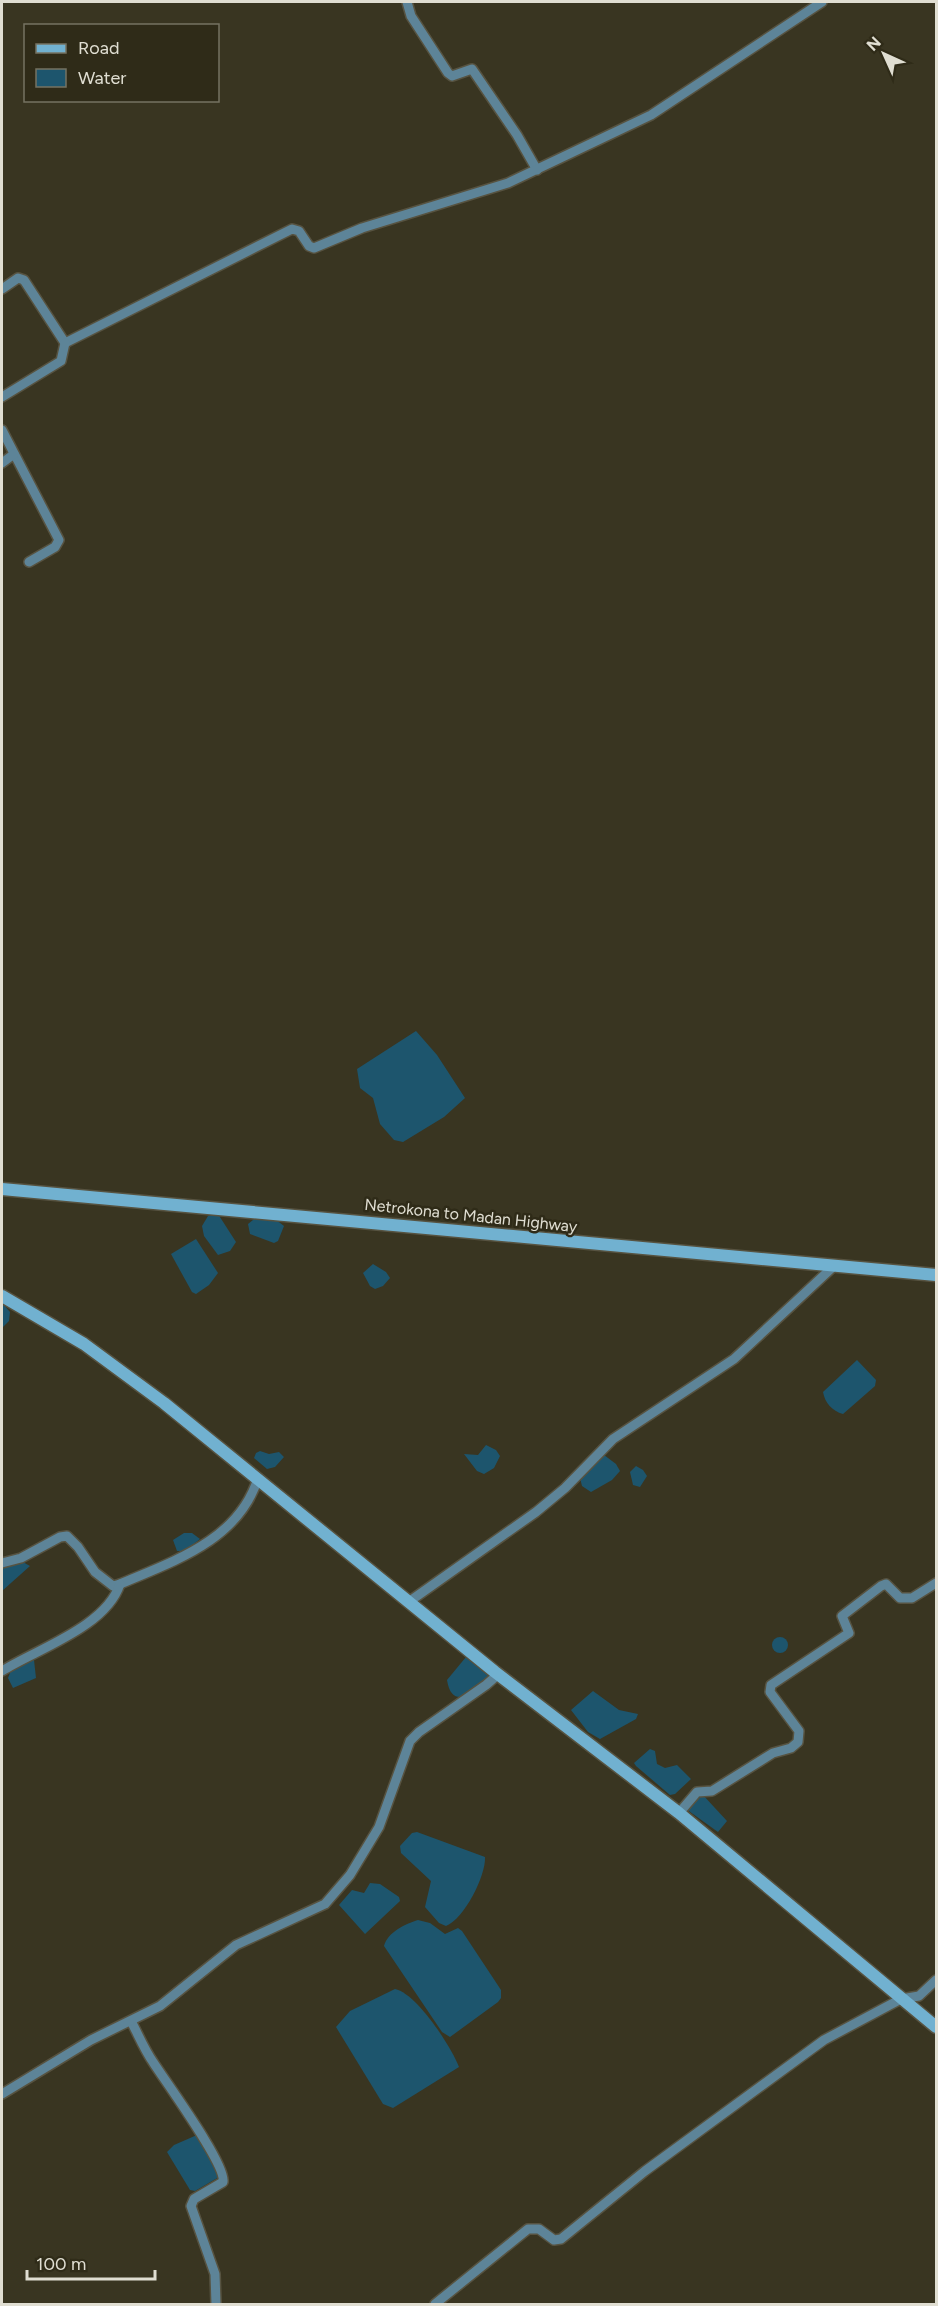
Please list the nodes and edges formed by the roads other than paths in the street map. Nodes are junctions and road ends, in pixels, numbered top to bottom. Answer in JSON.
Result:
{"nodes":[{"id":1,"x":407,"y":2,"type":"edge"},
{"id":2,"x":822,"y":2,"type":"edge"},
{"id":3,"x":537,"y":170,"type":"junction"},
{"id":4,"x":2,"y":289,"type":"edge"},
{"id":5,"x":65,"y":343,"type":"junction"},
{"id":6,"x":2,"y":397,"type":"edge"},
{"id":7,"x":2,"y":430,"type":"edge"},
{"id":8,"x":14,"y":454,"type":"junction"},
{"id":9,"x":2,"y":463,"type":"edge"},
{"id":10,"x":29,"y":562,"type":"dead end"},
{"id":11,"x":2,"y":1189,"type":"edge"},
{"id":12,"x":835,"y":1265,"type":"junction"},
{"id":13,"x":936,"y":1275,"type":"edge"},
{"id":14,"x":2,"y":1296,"type":"edge"},
{"id":15,"x":258,"y":1478,"type":"junction"},
{"id":16,"x":2,"y":1563,"type":"edge"},
{"id":17,"x":936,"y":1582,"type":"edge"},
{"id":18,"x":120,"y":1584,"type":"junction"},
{"id":19,"x":410,"y":1601,"type":"junction"},
{"id":20,"x":2,"y":1671,"type":"edge"},
{"id":21,"x":495,"y":1672,"type":"junction"},
{"id":22,"x":679,"y":1813,"type":"junction"},
{"id":23,"x":936,"y":1980,"type":"edge"},
{"id":24,"x":901,"y":1999,"type":"junction"},
{"id":25,"x":131,"y":2020,"type":"junction"},
{"id":26,"x":936,"y":2027,"type":"edge"},
{"id":27,"x":2,"y":2094,"type":"edge"},
{"id":28,"x":216,"y":2304,"type":"edge"},
{"id":29,"x":435,"y":2304,"type":"edge"}],
"edges":[{"from":1,"to":3,"type":"street"},
{"from":2,"to":3,"type":"street"},
{"from":3,"to":5,"type":"street"},
{"from":4,"to":5,"type":"street"},
{"from":5,"to":6,"type":"street"},
{"from":7,"to":8,"type":"street"},
{"from":8,"to":9,"type":"street"},
{"from":8,"to":10,"type":"street"},
{"from":11,"to":12,"type":"main road","name":"Netrokona to Madan Highway"},
{"from":12,"to":13,"type":"main road","name":"Netrokona to Madan Highway"},
{"from":12,"to":19,"type":"street"},
{"from":14,"to":15,"type":"main road"},
{"from":15,"to":18,"type":"street"},
{"from":15,"to":19,"type":"main road"},
{"from":16,"to":18,"type":"street"},
{"from":17,"to":22,"type":"street"},
{"from":18,"to":20,"type":"street"},
{"from":19,"to":21,"type":"main road"},
{"from":21,"to":22,"type":"main road"},
{"from":21,"to":25,"type":"street"},
{"from":22,"to":24,"type":"main road"},
{"from":23,"to":24,"type":"street"},
{"from":24,"to":26,"type":"main road"},
{"from":24,"to":29,"type":"street"},
{"from":25,"to":27,"type":"street"},
{"from":25,"to":28,"type":"street"}]}
